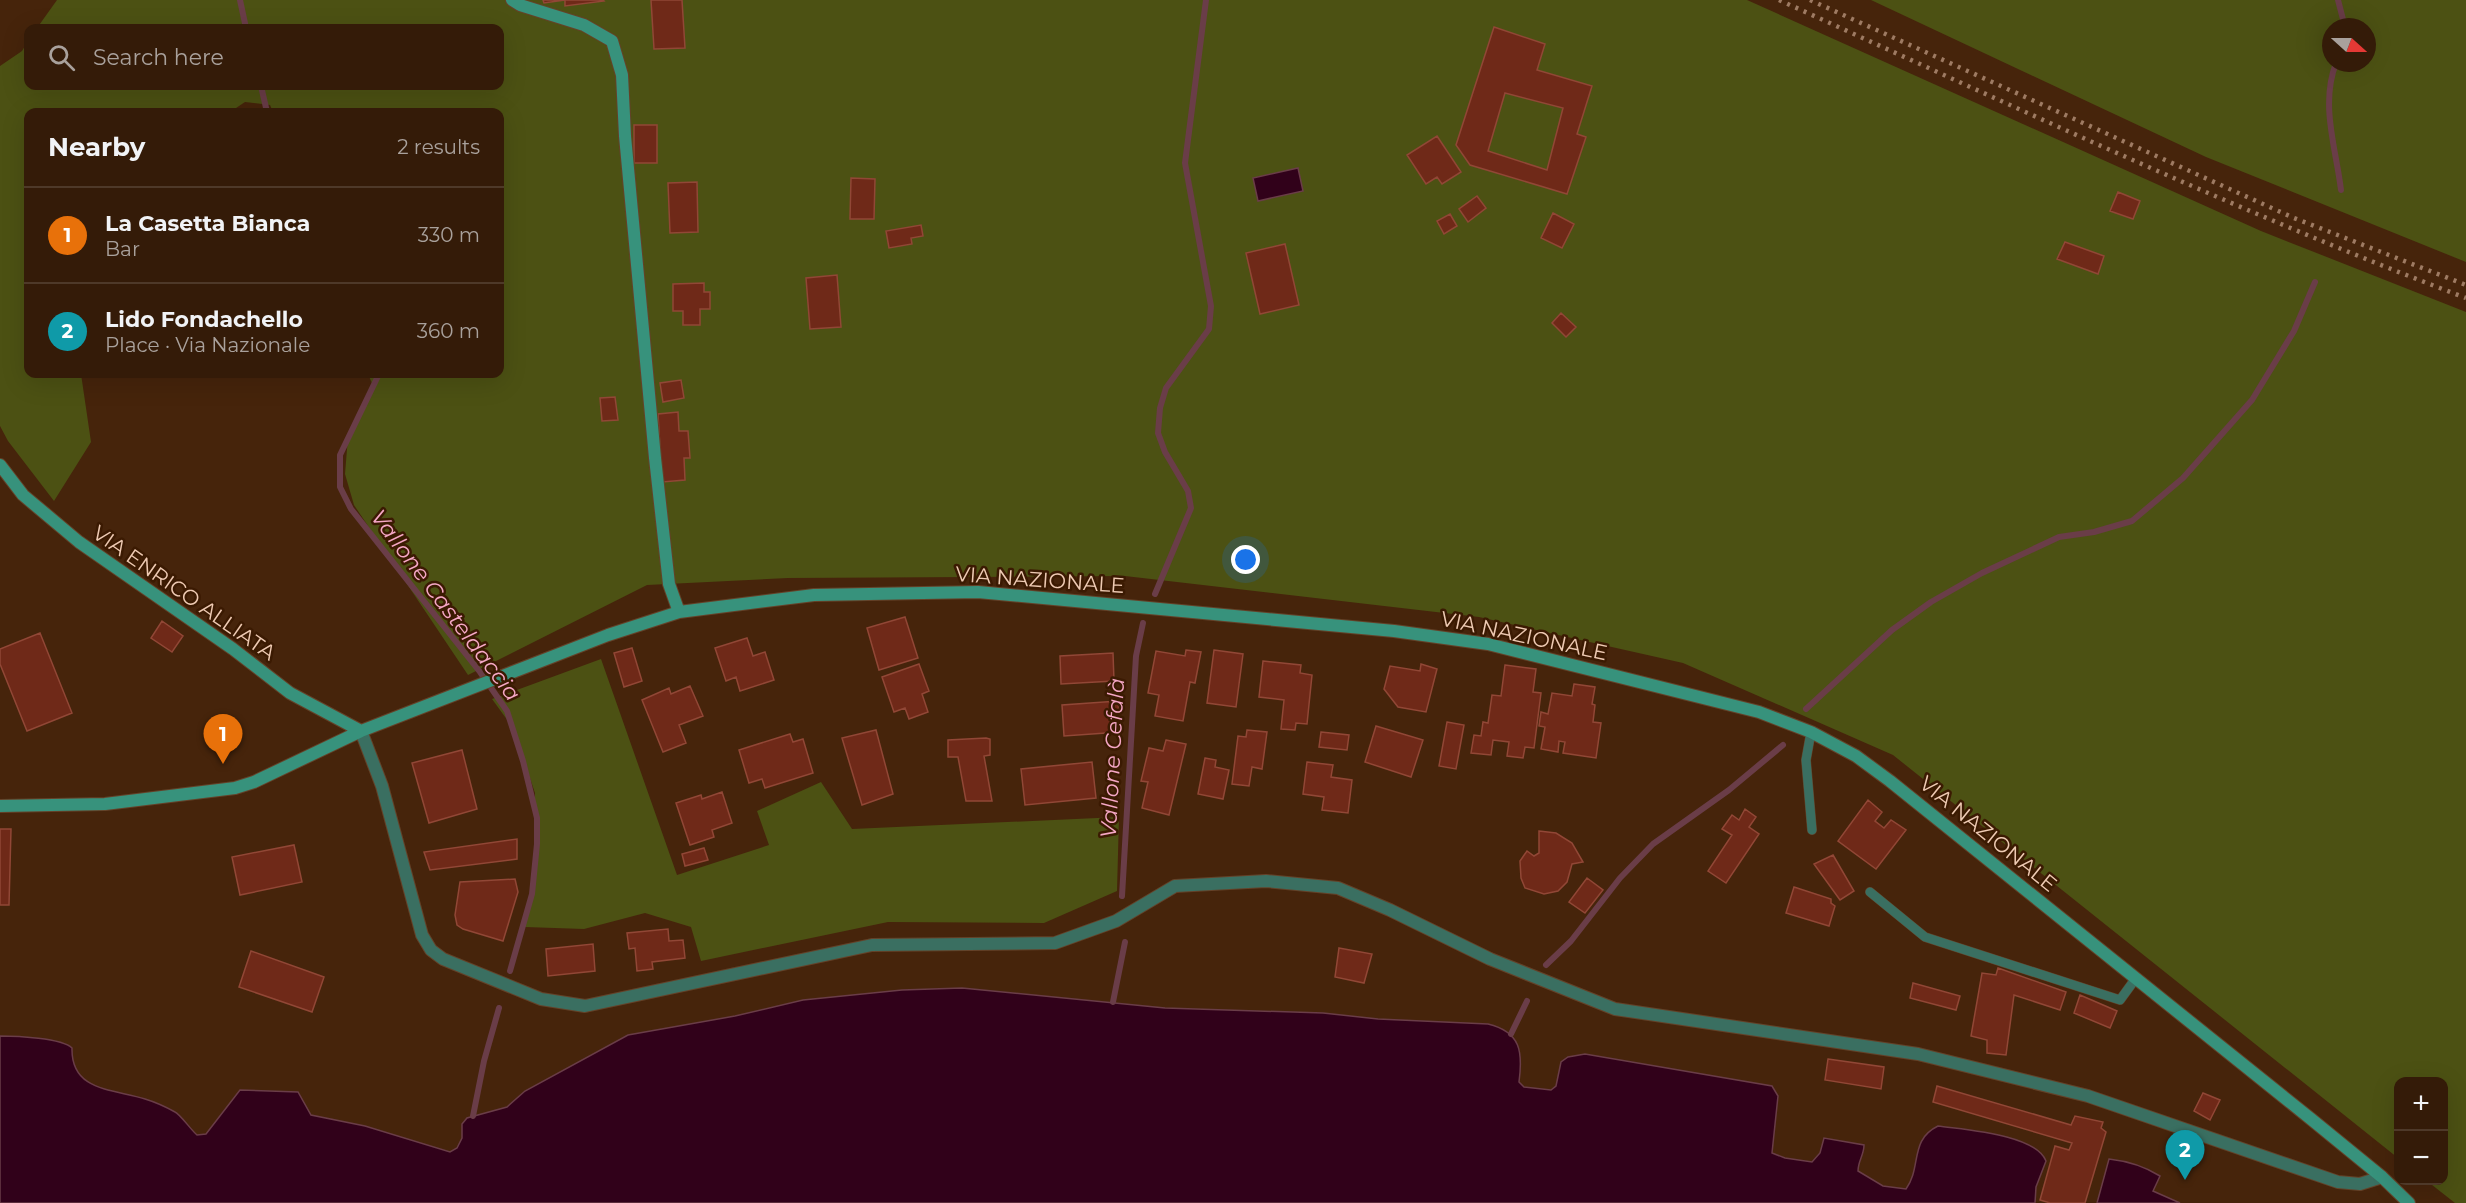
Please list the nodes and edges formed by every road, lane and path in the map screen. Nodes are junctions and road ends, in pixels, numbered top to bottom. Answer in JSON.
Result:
{"nodes":[{"id":1,"x":512,"y":0,"type":"edge"},
{"id":2,"x":1,"y":467,"type":"edge"},
{"id":3,"x":679,"y":612,"type":"junction"},
{"id":4,"x":361,"y":731,"type":"junction"},
{"id":5,"x":1811,"y":732,"type":"junction"},
{"id":6,"x":0,"y":806,"type":"edge"},
{"id":7,"x":1812,"y":830,"type":"dead end"},
{"id":8,"x":1870,"y":892,"type":"dead end"},
{"id":9,"x":2136,"y":978,"type":"junction"},
{"id":10,"x":2382,"y":1177,"type":"junction"},
{"id":11,"x":2409,"y":1203,"type":"edge"}],
"edges":[{"from":1,"to":3,"type":"main road"},
{"from":2,"to":4,"type":"main road","name":"VIA ENRICO ALLIATA"},
{"from":3,"to":4,"type":"main road","name":"VIA NAZIONALE"},
{"from":3,"to":5,"type":"main road","name":"VIA NAZIONALE"},
{"from":4,"to":6,"type":"main road","name":"VIA NAZIONALE"},
{"from":4,"to":10,"type":"street"},
{"from":5,"to":7,"type":"lane"},
{"from":5,"to":9,"type":"main road","name":"VIA NAZIONALE"},
{"from":8,"to":9,"type":"lane"},
{"from":9,"to":10,"type":"main road","name":"VIA NAZIONALE"},
{"from":10,"to":11,"type":"main road","name":"VIA NAZIONALE"}]}
